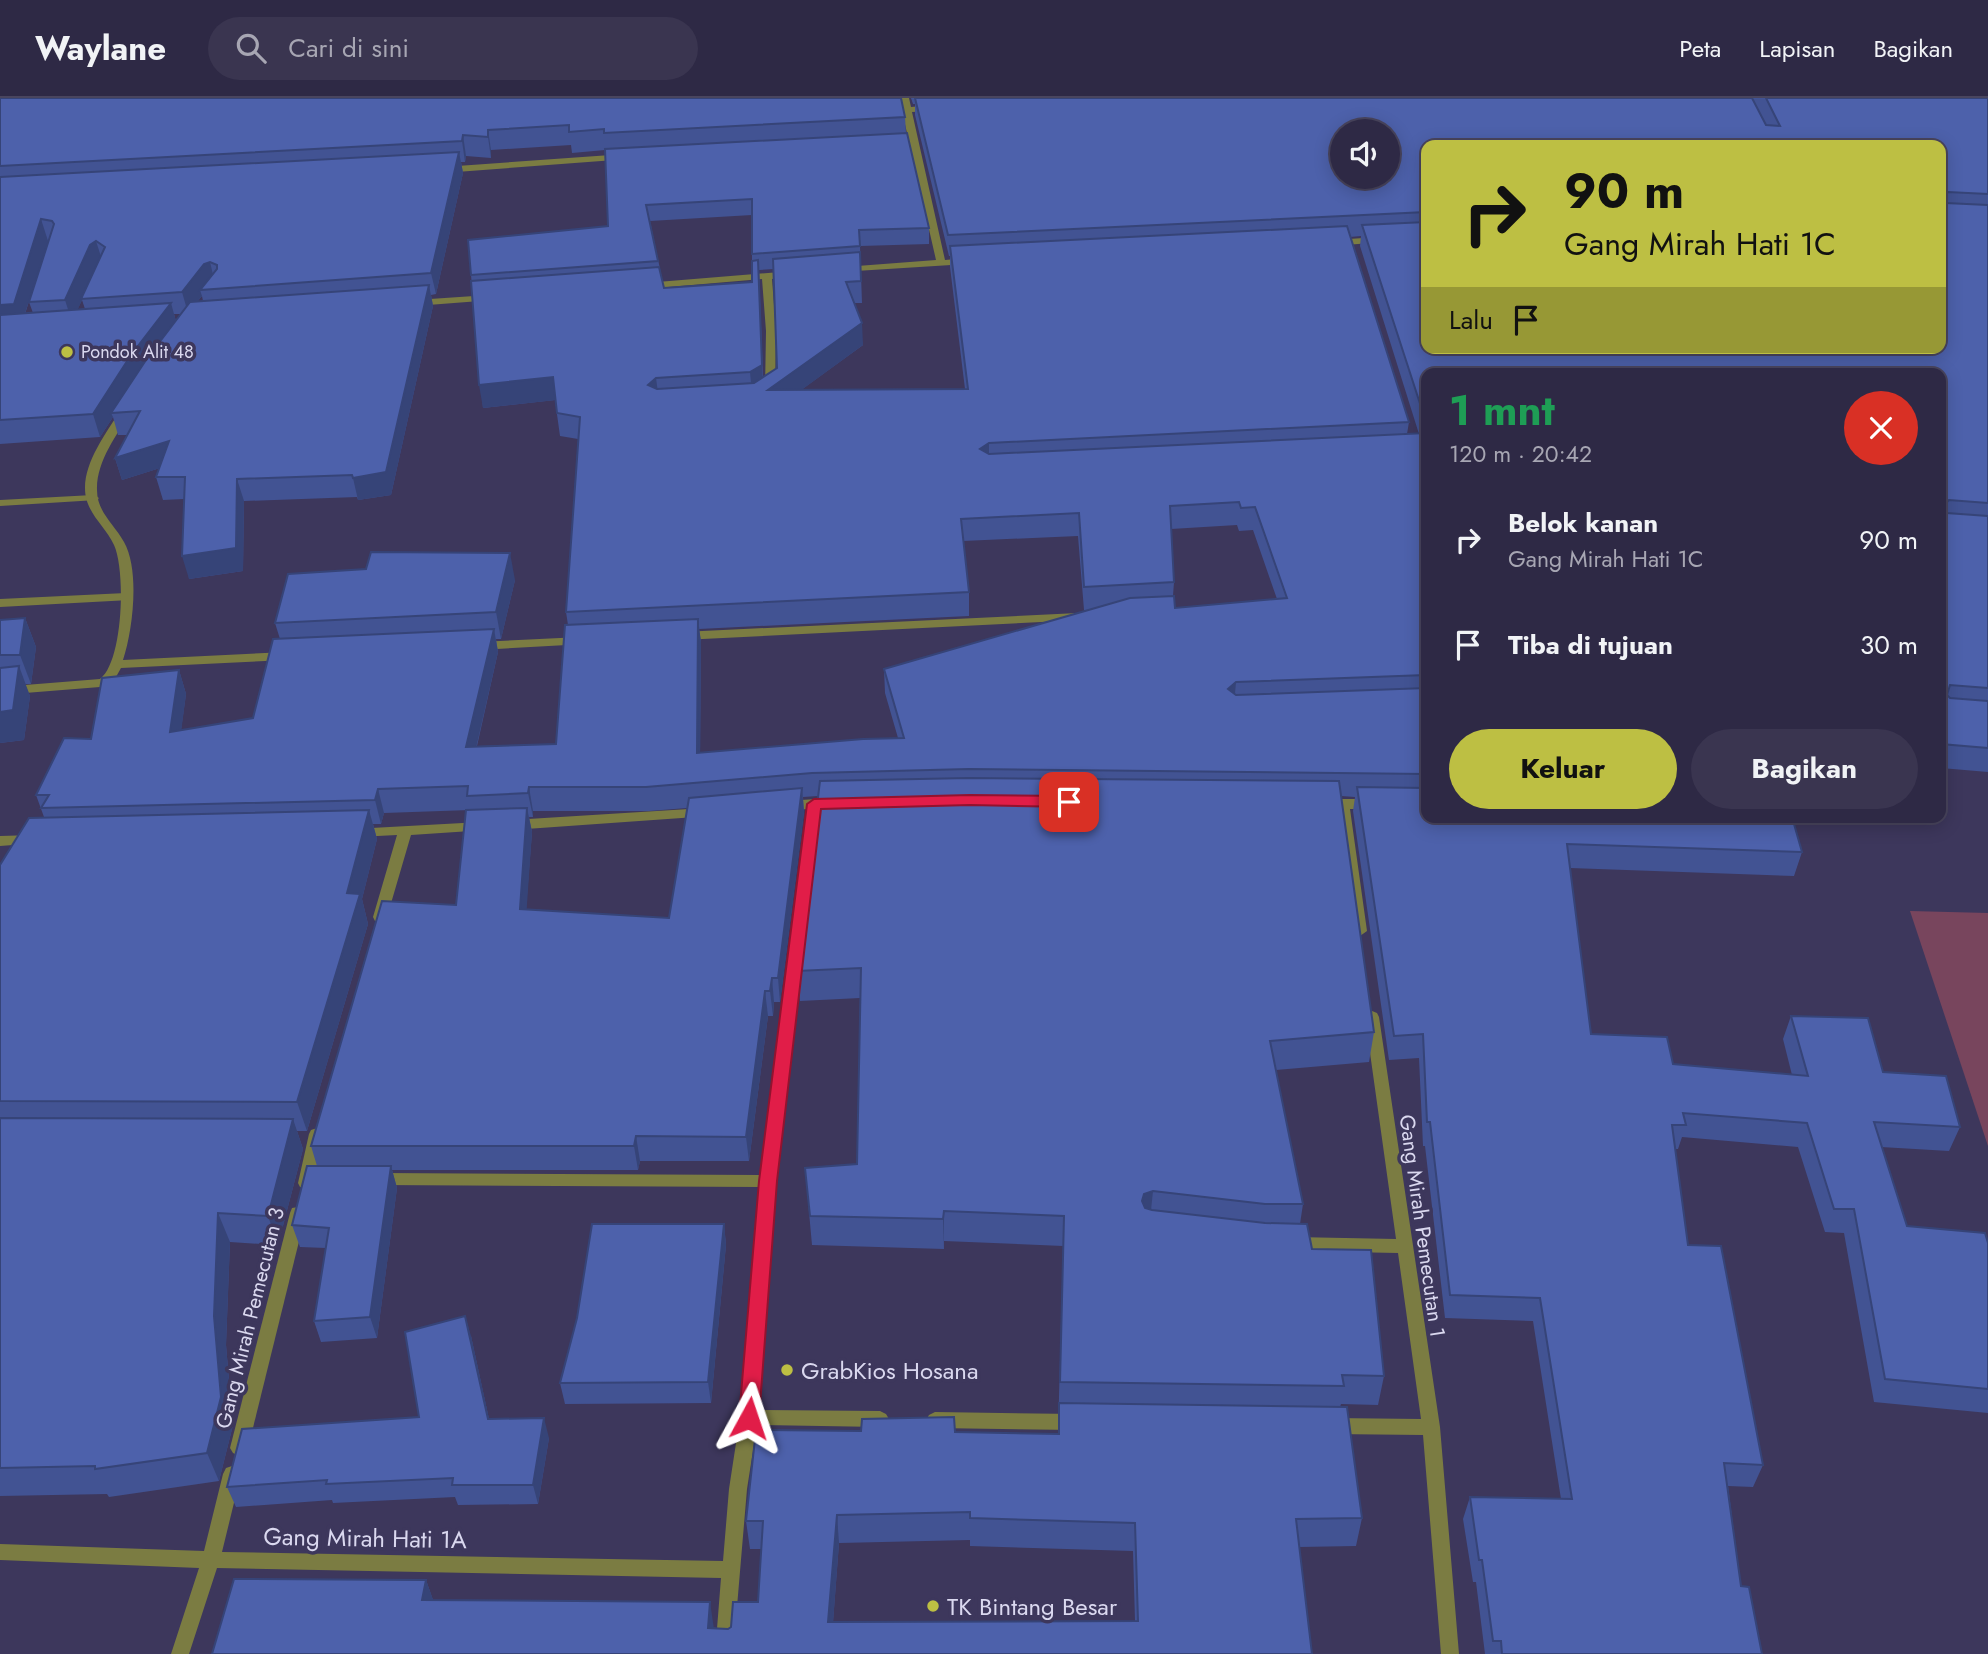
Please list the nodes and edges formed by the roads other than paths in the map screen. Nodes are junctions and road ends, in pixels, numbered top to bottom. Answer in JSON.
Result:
{"nodes":[{"id":1,"x":904,"y":98,"type":"edge"},
{"id":2,"x":947,"y":108,"type":"edge"},
{"id":3,"x":907,"y":110,"type":"junction"},
{"id":4,"x":913,"y":143,"type":"junction"},
{"id":5,"x":899,"y":144,"type":"edge"},
{"id":6,"x":640,"y":156,"type":"edge"},
{"id":7,"x":431,"y":170,"type":"edge"},
{"id":8,"x":1388,"y":240,"type":"edge"},
{"id":9,"x":1350,"y":242,"type":"junction"},
{"id":10,"x":1323,"y":243,"type":"edge"},
{"id":11,"x":1354,"y":255,"type":"edge"},
{"id":12,"x":982,"y":260,"type":"edge"},
{"id":13,"x":941,"y":262,"type":"junction"},
{"id":14,"x":834,"y":271,"type":"edge"},
{"id":15,"x":807,"y":273,"type":"edge"},
{"id":16,"x":767,"y":276,"type":"junction"},
{"id":17,"x":629,"y":287,"type":"edge"},
{"id":18,"x":506,"y":296,"type":"edge"},
{"id":19,"x":409,"y":304,"type":"edge"},
{"id":20,"x":762,"y":397,"type":"edge"},
{"id":21,"x":131,"y":403,"type":"edge"},
{"id":22,"x":93,"y":498,"type":"junction"},
{"id":23,"x":0,"y":503,"type":"edge"},
{"id":24,"x":127,"y":597,"type":"junction"},
{"id":25,"x":0,"y":603,"type":"edge"},
{"id":26,"x":1091,"y":617,"type":"edge"},
{"id":27,"x":674,"y":637,"type":"edge"},
{"id":28,"x":590,"y":641,"type":"edge"},
{"id":29,"x":465,"y":647,"type":"edge"},
{"id":30,"x":298,"y":655,"type":"edge"},
{"id":31,"x":118,"y":664,"type":"junction"},
{"id":32,"x":0,"y":691,"type":"edge"},
{"id":33,"x":853,"y":803,"type":"edge"},
{"id":34,"x":814,"y":804,"type":"junction"},
{"id":35,"x":1304,"y":804,"type":"edge"},
{"id":36,"x":1343,"y":804,"type":"junction"},
{"id":37,"x":1385,"y":804,"type":"edge"},
{"id":38,"x":775,"y":807,"type":"edge"},
{"id":39,"x":723,"y":812,"type":"edge"},
{"id":40,"x":405,"y":831,"type":"junction"},
{"id":41,"x":340,"y":832,"type":"edge"},
{"id":42,"x":55,"y":840,"type":"edge"},
{"id":43,"x":7,"y":841,"type":"edge"},
{"id":44,"x":5,"y":858,"type":"edge"},
{"id":45,"x":375,"y":934,"type":"edge"},
{"id":46,"x":1363,"y":953,"type":"edge"},
{"id":47,"x":1370,"y":1007,"type":"edge"},
{"id":48,"x":323,"y":1114,"type":"edge"},
{"id":49,"x":363,"y":1180,"type":"edge"},
{"id":50,"x":768,"y":1181,"type":"junction"},
{"id":51,"x":1274,"y":1243,"type":"edge"},
{"id":52,"x":1404,"y":1246,"type":"junction"},
{"id":53,"x":749,"y":1418,"type":"junction"},
{"id":54,"x":1097,"y":1422,"type":"edge"},
{"id":55,"x":1320,"y":1426,"type":"edge"},
{"id":56,"x":1431,"y":1427,"type":"junction"},
{"id":57,"x":0,"y":1552,"type":"edge"},
{"id":58,"x":211,"y":1560,"type":"junction"},
{"id":59,"x":730,"y":1570,"type":"junction"},
{"id":60,"x":180,"y":1654,"type":"edge"},
{"id":61,"x":724,"y":1654,"type":"edge"},
{"id":62,"x":1450,"y":1654,"type":"edge"}],
"edges":[{"from":1,"to":3,"type":"street"},
{"from":2,"to":3,"type":"street"},
{"from":3,"to":4,"type":"street"},
{"from":4,"to":5,"type":"street"},
{"from":4,"to":13,"type":"street"},
{"from":6,"to":7,"type":"street"},
{"from":8,"to":9,"type":"street"},
{"from":9,"to":10,"type":"street"},
{"from":9,"to":11,"type":"street"},
{"from":12,"to":13,"type":"street"},
{"from":13,"to":14,"type":"street"},
{"from":15,"to":16,"type":"street"},
{"from":16,"to":17,"type":"street"},
{"from":16,"to":20,"type":"street"},
{"from":18,"to":19,"type":"street"},
{"from":21,"to":22,"type":"street"},
{"from":22,"to":23,"type":"street"},
{"from":22,"to":24,"type":"street"},
{"from":24,"to":25,"type":"street"},
{"from":24,"to":31,"type":"street"},
{"from":26,"to":27,"type":"street"},
{"from":28,"to":29,"type":"street"},
{"from":30,"to":31,"type":"street"},
{"from":31,"to":32,"type":"street"},
{"from":33,"to":34,"type":"street"},
{"from":34,"to":38,"type":"street"},
{"from":34,"to":50,"type":"street"},
{"from":35,"to":36,"type":"street"},
{"from":36,"to":37,"type":"street"},
{"from":36,"to":46,"type":"street"},
{"from":39,"to":40,"type":"street"},
{"from":40,"to":41,"type":"street"},
{"from":40,"to":45,"type":"street"},
{"from":42,"to":43,"type":"street"},
{"from":43,"to":44,"type":"street"},
{"from":47,"to":52,"type":"street","name":"Gang Mirah Pemecutan 1"},
{"from":48,"to":58,"type":"street","name":"Gang Mirah Pemecutan 3"},
{"from":49,"to":50,"type":"street"},
{"from":50,"to":53,"type":"street"},
{"from":51,"to":52,"type":"street"},
{"from":52,"to":56,"type":"street","name":"Gang Mirah Pemecutan 1"},
{"from":53,"to":54,"type":"street"},
{"from":53,"to":59,"type":"street"},
{"from":55,"to":56,"type":"street"},
{"from":56,"to":62,"type":"street","name":"Gang Mirah Pemecutan 1"},
{"from":57,"to":58,"type":"street","name":"Gang Mirah Hati 1A"},
{"from":58,"to":59,"type":"street","name":"Gang Mirah Hati 1A"},
{"from":58,"to":60,"type":"street","name":"Gang Mirah Pemecutan 3"},
{"from":59,"to":61,"type":"street"}]}
